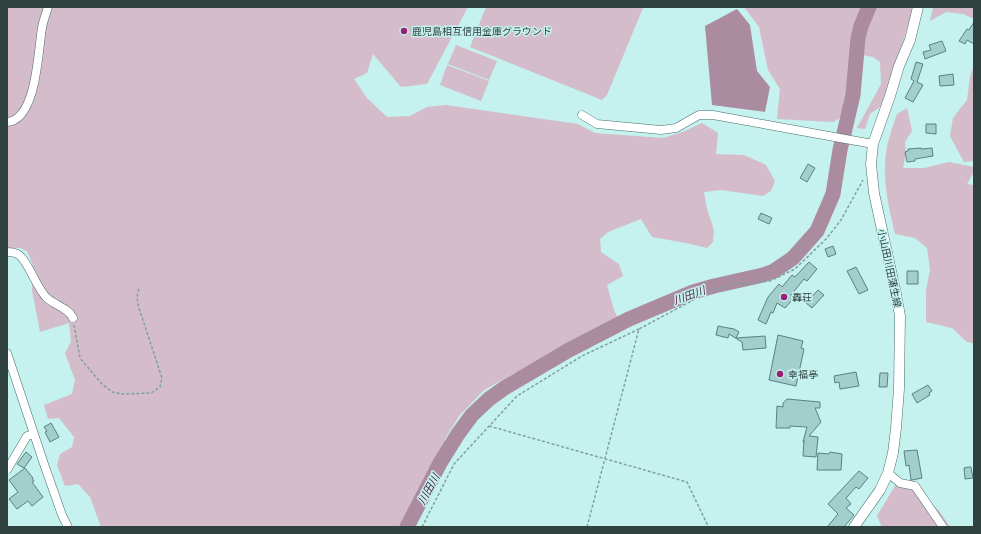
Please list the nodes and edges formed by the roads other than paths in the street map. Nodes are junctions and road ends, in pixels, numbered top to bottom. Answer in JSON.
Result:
{"nodes":[{"id":1,"x":48,"y":7,"type":"edge"},
{"id":2,"x":918,"y":7,"type":"edge"},
{"id":3,"x":582,"y":115,"type":"dead end"},
{"id":4,"x":7,"y":122,"type":"edge"},
{"id":5,"x":869,"y":143,"type":"junction"},
{"id":6,"x":7,"y":252,"type":"edge"},
{"id":7,"x":73,"y":318,"type":"road end"},
{"id":8,"x":7,"y":353,"type":"edge"},
{"id":9,"x":34,"y":434,"type":"junction"},
{"id":10,"x":7,"y":470,"type":"edge"},
{"id":11,"x":888,"y":473,"type":"junction"},
{"id":12,"x":68,"y":527,"type":"edge"},
{"id":13,"x":854,"y":527,"type":"edge"},
{"id":14,"x":943,"y":527,"type":"edge"}],
"edges":[{"from":1,"to":4,"type":"street"},
{"from":2,"to":5,"type":"main road","name":"小山田川田蒲生線"},
{"from":3,"to":5,"type":"street"},
{"from":5,"to":11,"type":"main road","name":"小山田川田蒲生線"},
{"from":6,"to":7,"type":"street"},
{"from":8,"to":9,"type":"street"},
{"from":9,"to":10,"type":"street"},
{"from":9,"to":12,"type":"street"},
{"from":11,"to":13,"type":"main road","name":"小山田川田蒲生線"},
{"from":11,"to":14,"type":"street"}]}
